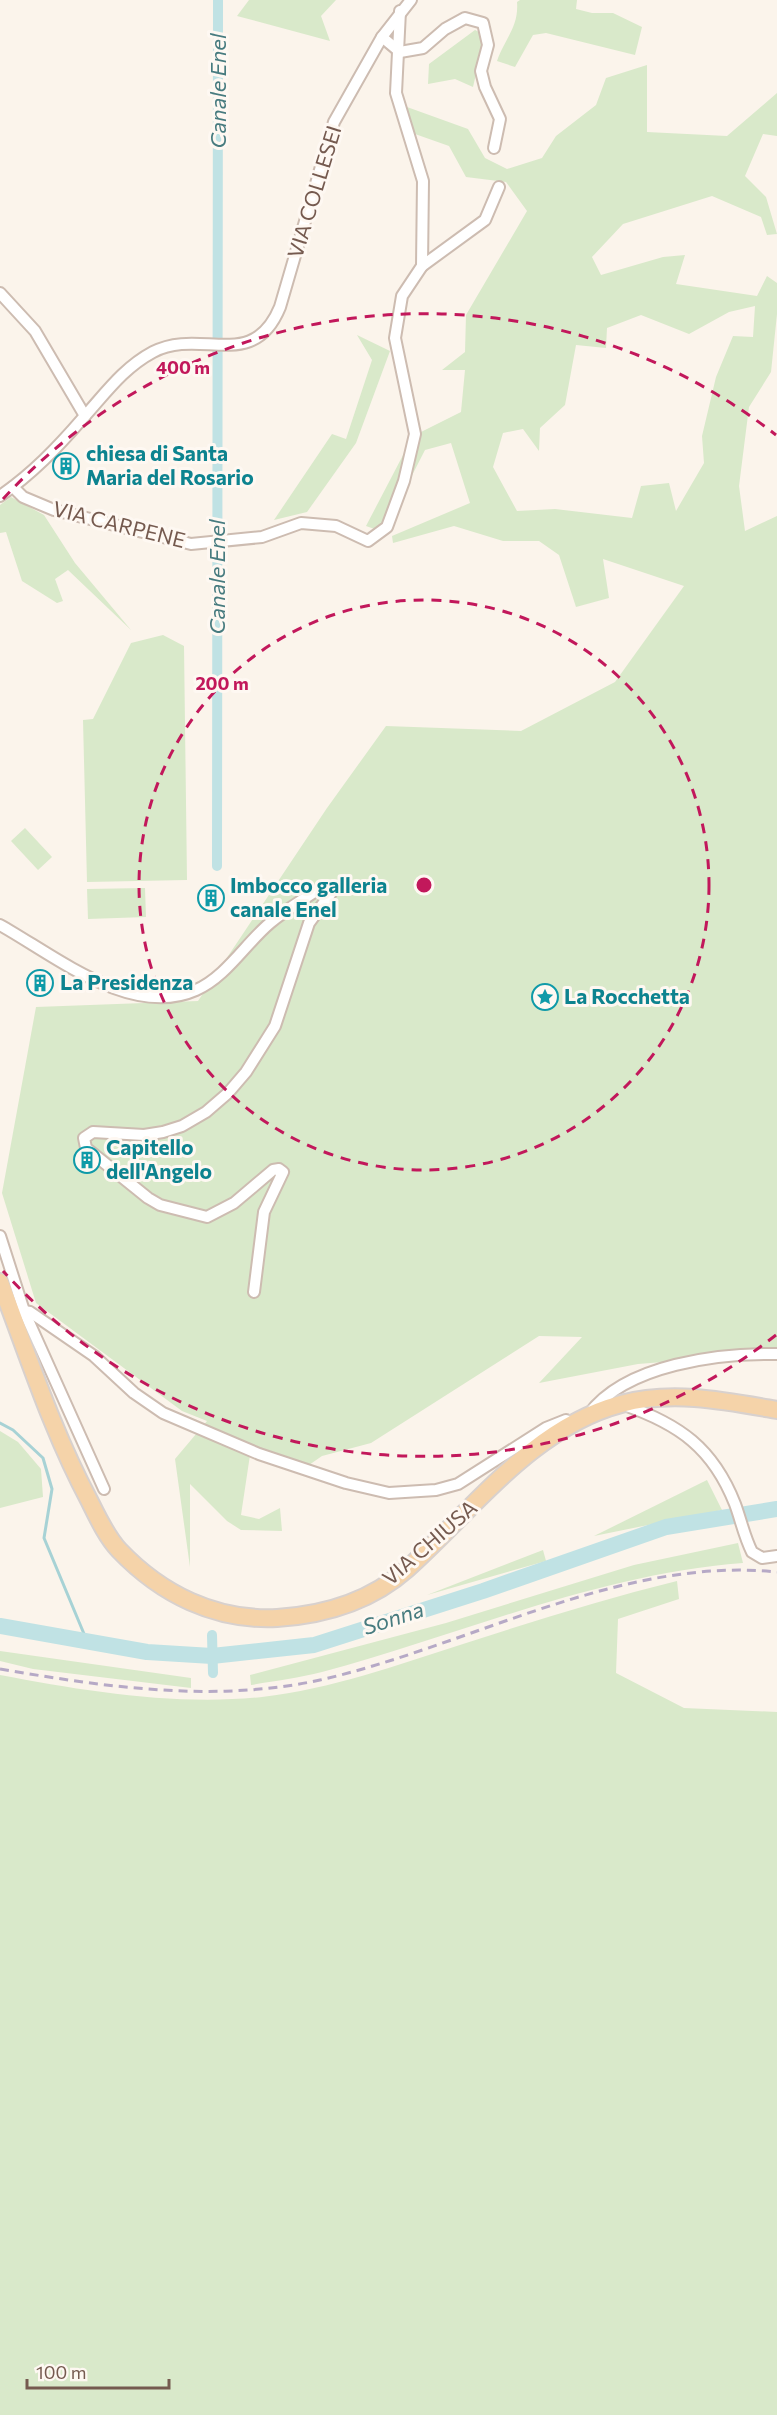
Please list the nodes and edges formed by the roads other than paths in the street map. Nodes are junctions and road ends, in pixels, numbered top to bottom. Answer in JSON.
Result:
{"nodes":[{"id":1,"x":411,"y":0,"type":"edge"},
{"id":2,"x":400,"y":11,"type":"junction"},
{"id":3,"x":382,"y":37,"type":"junction"},
{"id":4,"x":400,"y":52,"type":"junction"},
{"id":5,"x":494,"y":148,"type":"dead end"},
{"id":6,"x":499,"y":187,"type":"dead end"},
{"id":7,"x":422,"y":266,"type":"junction"},
{"id":8,"x":0,"y":292,"type":"edge"},
{"id":9,"x":85,"y":416,"type":"junction"},
{"id":10,"x":13,"y":487,"type":"junction"},
{"id":11,"x":0,"y":496,"type":"edge"},
{"id":12,"x":0,"y":925,"type":"edge"},
{"id":13,"x":0,"y":1236,"type":"edge"},
{"id":14,"x":0,"y":1281,"type":"edge"},
{"id":15,"x":254,"y":1292,"type":"dead end"},
{"id":16,"x":24,"y":1311,"type":"junction"},
{"id":17,"x":777,"y":1354,"type":"edge"},
{"id":18,"x":621,"y":1404,"type":"junction"},
{"id":19,"x":777,"y":1410,"type":"edge"},
{"id":20,"x":587,"y":1416,"type":"junction"},
{"id":21,"x":104,"y":1489,"type":"dead end"},
{"id":22,"x":777,"y":1556,"type":"edge"}],
"edges":[{"from":1,"to":2,"type":"street","name":"VIA COLLESEI"},
{"from":2,"to":3,"type":"street","name":"VIA COLLESEI"},
{"from":2,"to":4,"type":"street"},
{"from":3,"to":4,"type":"street"},
{"from":3,"to":9,"type":"street","name":"VIA COLLESEI"},
{"from":4,"to":5,"type":"street"},
{"from":4,"to":7,"type":"street"},
{"from":6,"to":7,"type":"street"},
{"from":7,"to":10,"type":"street","name":"VIA CARPENE"},
{"from":8,"to":9,"type":"street"},
{"from":9,"to":10,"type":"street","name":"VIA COLLESEI"},
{"from":10,"to":11,"type":"street","name":"VIA COLLESEI"},
{"from":12,"to":15,"type":"street"},
{"from":13,"to":16,"type":"street"},
{"from":14,"to":20,"type":"main road","name":"VIA CHIUSA"},
{"from":16,"to":20,"type":"street"},
{"from":16,"to":21,"type":"street"},
{"from":17,"to":20,"type":"street"},
{"from":18,"to":19,"type":"main road","name":"VIA CHIUSA"},
{"from":18,"to":20,"type":"main road","name":"VIA CHIUSA"},
{"from":18,"to":22,"type":"street"}]}
